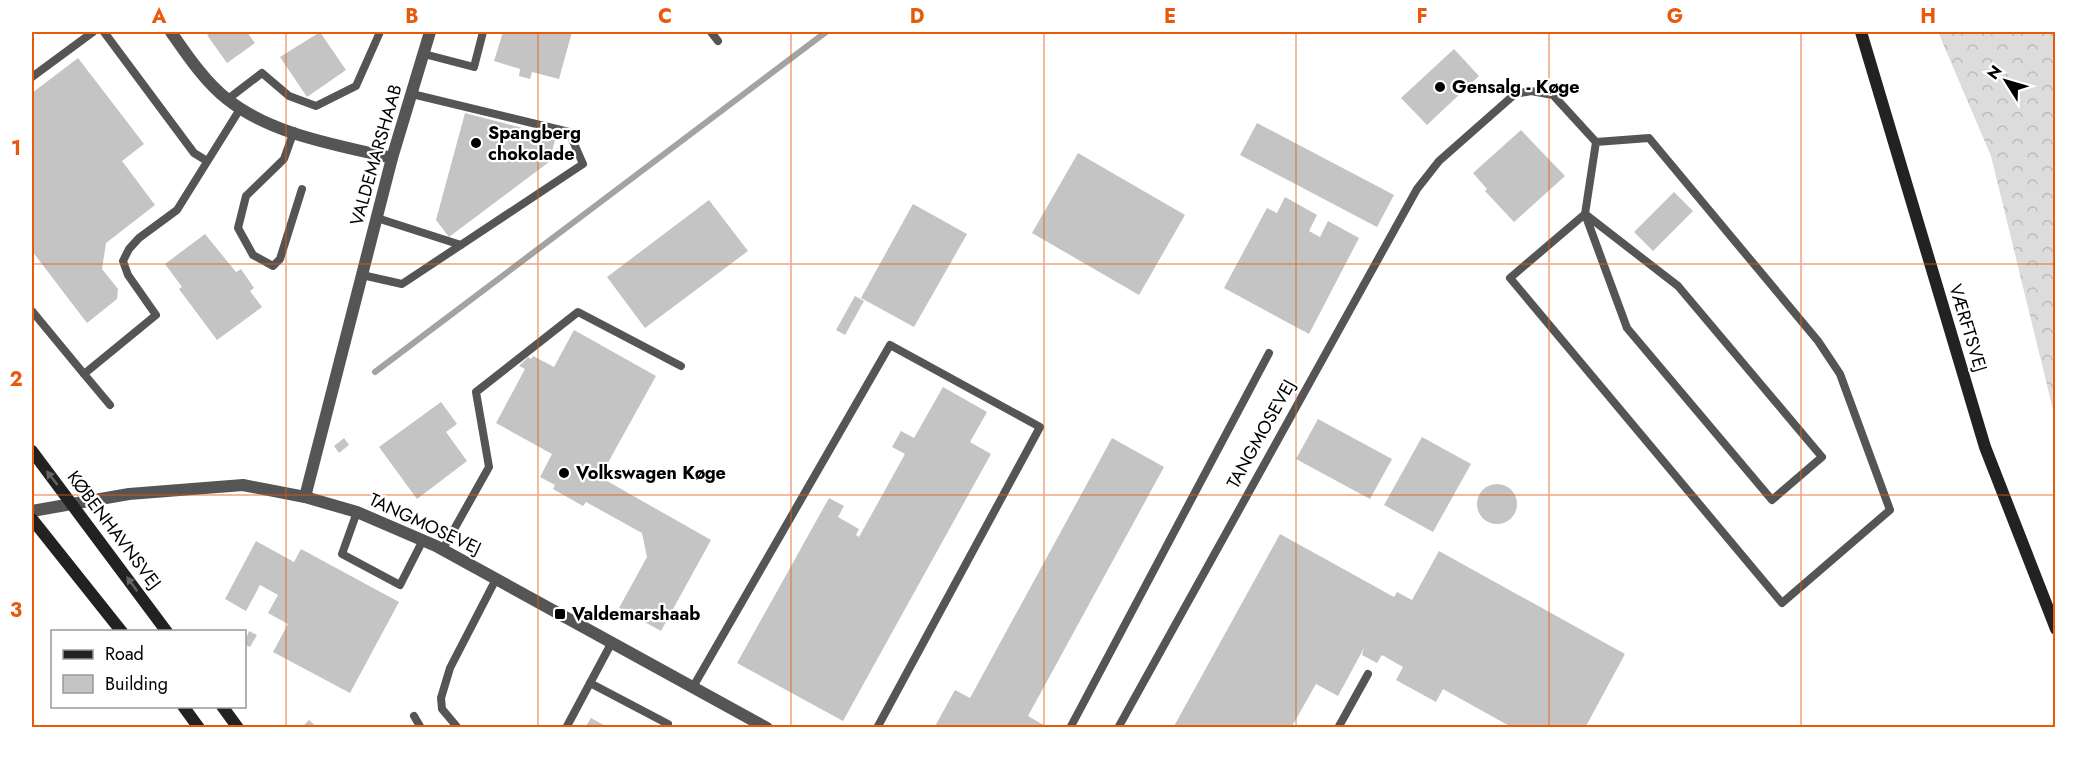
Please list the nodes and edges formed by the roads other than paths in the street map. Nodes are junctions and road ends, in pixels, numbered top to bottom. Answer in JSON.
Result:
{"nodes":[{"id":1,"x":93,"y":32,"type":"edge"},
{"id":2,"x":104,"y":32,"type":"edge"},
{"id":3,"x":171,"y":32,"type":"edge"},
{"id":4,"x":380,"y":32,"type":"edge"},
{"id":5,"x":430,"y":32,"type":"edge"},
{"id":6,"x":483,"y":32,"type":"edge"},
{"id":7,"x":711,"y":32,"type":"edge"},
{"id":8,"x":1861,"y":32,"type":"edge"},
{"id":9,"x":718,"y":41,"type":"dead end"},
{"id":10,"x":424,"y":54,"type":"junction"},
{"id":11,"x":32,"y":77,"type":"edge"},
{"id":12,"x":412,"y":94,"type":"junction"},
{"id":13,"x":228,"y":99,"type":"junction"},
{"id":14,"x":240,"y":109,"type":"junction"},
{"id":15,"x":294,"y":131,"type":"junction"},
{"id":16,"x":1596,"y":142,"type":"junction"},
{"id":17,"x":392,"y":158,"type":"junction"},
{"id":18,"x":207,"y":161,"type":"junction"},
{"id":19,"x":302,"y":189,"type":"dead end"},
{"id":20,"x":1585,"y":213,"type":"junction"},
{"id":21,"x":377,"y":218,"type":"junction"},
{"id":22,"x":461,"y":245,"type":"junction"},
{"id":23,"x":362,"y":275,"type":"junction"},
{"id":24,"x":32,"y":311,"type":"edge"},
{"id":25,"x":1269,"y":353,"type":"dead end"},
{"id":26,"x":681,"y":366,"type":"dead end"},
{"id":27,"x":84,"y":374,"type":"junction"},
{"id":28,"x":110,"y":405,"type":"dead end"},
{"id":29,"x":32,"y":452,"type":"edge"},
{"id":30,"x":305,"y":497,"type":"junction"},
{"id":31,"x":72,"y":504,"type":"junction"},
{"id":32,"x":32,"y":512,"type":"edge"},
{"id":33,"x":357,"y":512,"type":"junction"},
{"id":34,"x":32,"y":519,"type":"edge"},
{"id":35,"x":423,"y":540,"type":"junction"},
{"id":36,"x":443,"y":549,"type":"junction"},
{"id":37,"x":496,"y":579,"type":"junction"},
{"id":38,"x":2055,"y":629,"type":"edge"},
{"id":39,"x":120,"y":630,"type":"edge"},
{"id":40,"x":165,"y":630,"type":"edge"},
{"id":41,"x":612,"y":642,"type":"junction"},
{"id":42,"x":1368,"y":674,"type":"dead end"},
{"id":43,"x":590,"y":682,"type":"junction"},
{"id":44,"x":693,"y":687,"type":"junction"},
{"id":45,"x":184,"y":708,"type":"edge"},
{"id":46,"x":223,"y":708,"type":"edge"},
{"id":47,"x":414,"y":716,"type":"dead end"},
{"id":48,"x":668,"y":724,"type":"dead end"},
{"id":49,"x":199,"y":728,"type":"edge"},
{"id":50,"x":238,"y":728,"type":"edge"},
{"id":51,"x":421,"y":728,"type":"edge"},
{"id":52,"x":458,"y":728,"type":"edge"},
{"id":53,"x":566,"y":728,"type":"edge"},
{"id":54,"x":767,"y":728,"type":"edge"},
{"id":55,"x":878,"y":728,"type":"edge"},
{"id":56,"x":1070,"y":728,"type":"edge"},
{"id":57,"x":1118,"y":728,"type":"edge"},
{"id":58,"x":1338,"y":728,"type":"edge"}],
"edges":[{"from":1,"to":11,"type":"lane"},
{"from":2,"to":18,"type":"lane"},
{"from":3,"to":13,"type":"street"},
{"from":4,"to":13,"type":"lane"},
{"from":5,"to":10,"type":"street","name":"VALDEMARSHAAB"},
{"from":6,"to":10,"type":"lane"},
{"from":7,"to":9,"type":"lane"},
{"from":8,"to":38,"type":"street","name":"VÆRFTSVEJ"},
{"from":10,"to":12,"type":"street","name":"VALDEMARSHAAB"},
{"from":12,"to":17,"type":"street","name":"VALDEMARSHAAB"},
{"from":12,"to":22,"type":"lane"},
{"from":13,"to":14,"type":"street"},
{"from":14,"to":15,"type":"street"},
{"from":14,"to":18,"type":"lane"},
{"from":15,"to":17,"type":"street"},
{"from":15,"to":19,"type":"lane"},
{"from":16,"to":20,"type":"lane"},
{"from":16,"to":20,"type":"lane"},
{"from":16,"to":57,"type":"lane","name":"TANGMOSEVEJ"},
{"from":17,"to":21,"type":"street","name":"VALDEMARSHAAB"},
{"from":18,"to":27,"type":"lane"},
{"from":20,"to":20,"type":"lane"},
{"from":21,"to":22,"type":"lane"},
{"from":21,"to":23,"type":"street","name":"VALDEMARSHAAB"},
{"from":22,"to":23,"type":"lane"},
{"from":23,"to":30,"type":"street","name":"VALDEMARSHAAB"},
{"from":24,"to":27,"type":"lane"},
{"from":25,"to":56,"type":"lane","name":"TANGMOSEVEJ"},
{"from":26,"to":36,"type":"lane"},
{"from":27,"to":28,"type":"lane"},
{"from":31,"to":29,"type":"street","name":"KØBENHAVNSVEJ","one_way":true},
{"from":30,"to":31,"type":"street","name":"TANGMOSEVEJ"},
{"from":30,"to":33,"type":"street","name":"TANGMOSEVEJ"},
{"from":31,"to":32,"type":"street","name":"TANGMOSEVEJ"},
{"from":40,"to":31,"type":"street","name":"KØBENHAVNSVEJ","one_way":true},
{"from":33,"to":35,"type":"street","name":"TANGMOSEVEJ"},
{"from":33,"to":35,"type":"lane"},
{"from":34,"to":39,"type":"street"},
{"from":35,"to":36,"type":"street","name":"TANGMOSEVEJ"},
{"from":36,"to":37,"type":"street","name":"TANGMOSEVEJ"},
{"from":37,"to":41,"type":"street","name":"TANGMOSEVEJ"},
{"from":37,"to":52,"type":"lane"},
{"from":41,"to":43,"type":"lane"},
{"from":41,"to":44,"type":"street","name":"TANGMOSEVEJ"},
{"from":42,"to":58,"type":"lane"},
{"from":43,"to":48,"type":"lane"},
{"from":43,"to":53,"type":"lane"},
{"from":44,"to":54,"type":"street","name":"TANGMOSEVEJ"},
{"from":44,"to":55,"type":"lane"},
{"from":45,"to":49,"type":"street"},
{"from":46,"to":50,"type":"street"},
{"from":47,"to":51,"type":"lane"}]}
